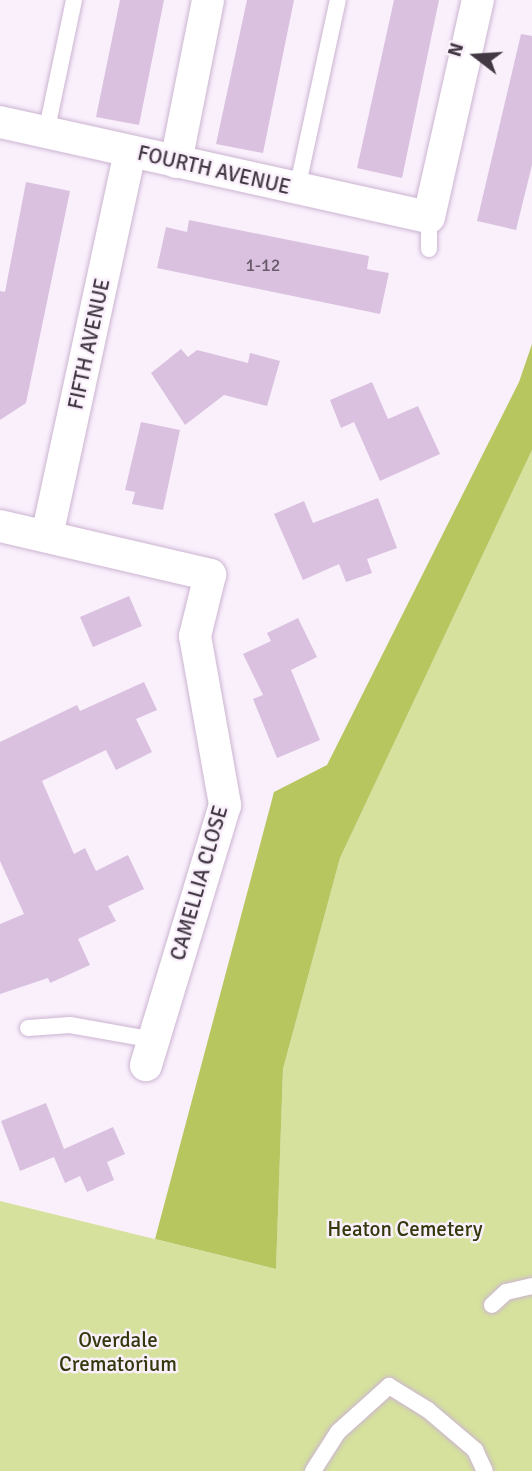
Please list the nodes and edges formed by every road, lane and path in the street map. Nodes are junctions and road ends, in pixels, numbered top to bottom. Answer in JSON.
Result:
{"nodes":[{"id":1,"x":74,"y":0,"type":"edge"},
{"id":2,"x":208,"y":0,"type":"edge"},
{"id":3,"x":338,"y":0,"type":"edge"},
{"id":4,"x":478,"y":0,"type":"edge"},
{"id":5,"x":0,"y":122,"type":"edge"},
{"id":6,"x":46,"y":133,"type":"junction"},
{"id":7,"x":130,"y":152,"type":"junction"},
{"id":8,"x":176,"y":162,"type":"junction"},
{"id":9,"x":297,"y":189,"type":"junction"},
{"id":10,"x":429,"y":217,"type":"junction"},
{"id":11,"x":429,"y":249,"type":"dead end"},
{"id":12,"x":0,"y":526,"type":"edge"},
{"id":13,"x":47,"y":536,"type":"junction"},
{"id":14,"x":28,"y":1028,"type":"dead end"},
{"id":15,"x":150,"y":1052,"type":"joint"},
{"id":16,"x":532,"y":1286,"type":"edge"},
{"id":17,"x":492,"y":1305,"type":"dead end"},
{"id":18,"x":313,"y":1471,"type":"edge"},
{"id":19,"x":485,"y":1471,"type":"edge"}],
"edges":[{"from":1,"to":6,"type":"lane"},
{"from":2,"to":8,"type":"street"},
{"from":3,"to":9,"type":"lane"},
{"from":4,"to":10,"type":"street"},
{"from":5,"to":6,"type":"street","name":"FOURTH AVENUE"},
{"from":6,"to":7,"type":"street","name":"FOURTH AVENUE"},
{"from":7,"to":8,"type":"street","name":"FOURTH AVENUE"},
{"from":7,"to":13,"type":"street","name":"FIFTH AVENUE"},
{"from":8,"to":9,"type":"street","name":"FOURTH AVENUE"},
{"from":9,"to":10,"type":"street","name":"FOURTH AVENUE"},
{"from":10,"to":11,"type":"lane"},
{"from":12,"to":13,"type":"street"},
{"from":13,"to":15,"type":"street","name":"CAMELLIA CLOSE"},
{"from":14,"to":15,"type":"lane"},
{"from":16,"to":17,"type":"lane"},
{"from":18,"to":19,"type":"lane"}]}
